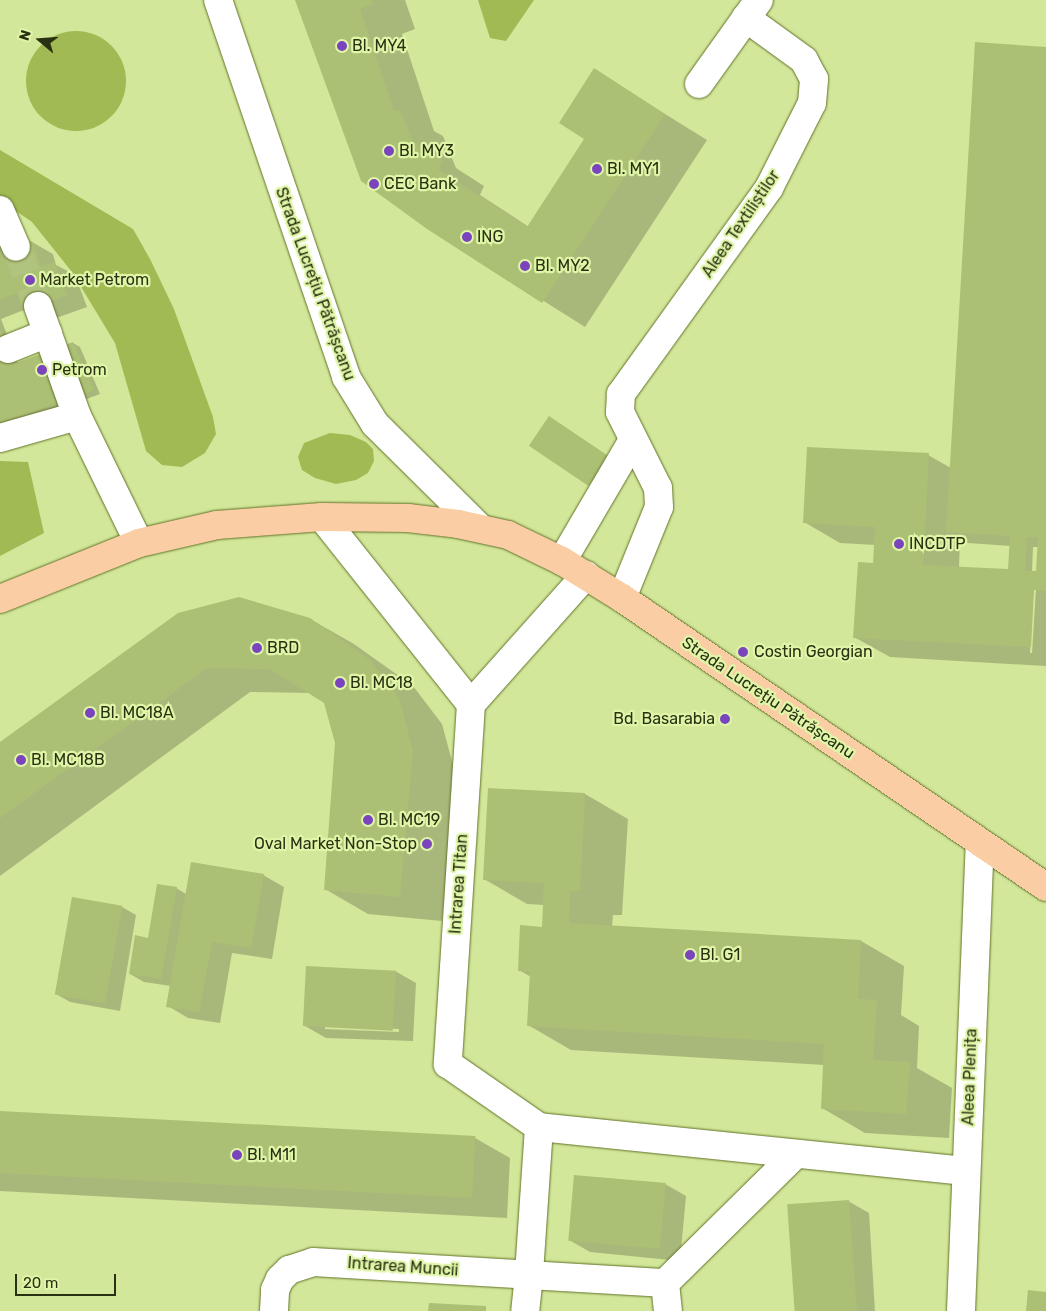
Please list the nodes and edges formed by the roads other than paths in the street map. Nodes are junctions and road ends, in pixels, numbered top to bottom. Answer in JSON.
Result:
{"nodes":[{"id":1,"x":218,"y":0,"type":"edge"},
{"id":2,"x":753,"y":9,"type":"edge"},
{"id":3,"x":700,"y":84,"type":"dead end"},
{"id":4,"x":0,"y":210,"type":"edge"},
{"id":5,"x":16,"y":246,"type":"tunnel mouth"},
{"id":6,"x":38,"y":306,"type":"tunnel mouth"},
{"id":7,"x":48,"y":333,"type":"junction"},
{"id":8,"x":8,"y":349,"type":"dead end"},
{"id":9,"x":77,"y":416,"type":"junction"},
{"id":10,"x":0,"y":438,"type":"edge"},
{"id":11,"x":633,"y":440,"type":"junction"},
{"id":12,"x":322,"y":517,"type":"junction"},
{"id":13,"x":480,"y":528,"type":"junction"},
{"id":14,"x":139,"y":543,"type":"junction"},
{"id":15,"x":562,"y":561,"type":"junction"},
{"id":16,"x":586,"y":575,"type":"junction"},
{"id":17,"x":622,"y":598,"type":"junction"},
{"id":18,"x":0,"y":599,"type":"edge"},
{"id":19,"x":471,"y":704,"type":"junction"},
{"id":20,"x":980,"y":843,"type":"junction"},
{"id":21,"x":1046,"y":887,"type":"edge"},
{"id":22,"x":539,"y":1127,"type":"junction"},
{"id":23,"x":796,"y":1154,"type":"junction"},
{"id":24,"x":966,"y":1171,"type":"junction"},
{"id":25,"x":528,"y":1275,"type":"junction"},
{"id":26,"x":666,"y":1283,"type":"junction"},
{"id":27,"x":274,"y":1311,"type":"edge"},
{"id":28,"x":526,"y":1311,"type":"edge"},
{"id":29,"x":668,"y":1311,"type":"edge"},
{"id":30,"x":961,"y":1311,"type":"edge"}],
"edges":[{"from":1,"to":13,"type":"street","name":"Strada Lucrețiu Pătrășcanu"},
{"from":2,"to":3,"type":"street","name":"Aleea Textiliștilor"},
{"from":2,"to":11,"type":"street","name":"Aleea Textiliștilor"},
{"from":4,"to":5,"type":"street"},
{"from":6,"to":7,"type":"street"},
{"from":7,"to":8,"type":"street"},
{"from":7,"to":9,"type":"street"},
{"from":9,"to":10,"type":"street"},
{"from":9,"to":14,"type":"street"},
{"from":11,"to":15,"type":"street"},
{"from":11,"to":17,"type":"street","name":"Aleea Textiliștilor"},
{"from":12,"to":13,"type":"main road","name":"Strada Lucrețiu Pătrășcanu"},
{"from":12,"to":14,"type":"main road","name":"Strada Lucrețiu Pătrășcanu"},
{"from":12,"to":19,"type":"street"},
{"from":13,"to":15,"type":"main road","name":"Strada Lucrețiu Pătrășcanu"},
{"from":14,"to":18,"type":"main road","name":"Strada Lucrețiu Pătrășcanu"},
{"from":15,"to":16,"type":"main road","name":"Strada Lucrețiu Pătrășcanu"},
{"from":16,"to":17,"type":"main road","name":"Strada Lucrețiu Pătrășcanu"},
{"from":16,"to":19,"type":"street"},
{"from":17,"to":20,"type":"main road","name":"Strada Lucrețiu Pătrășcanu"},
{"from":19,"to":22,"type":"street","name":"Intrarea Titan"},
{"from":20,"to":21,"type":"main road","name":"Strada Lucrețiu Pătrășcanu"},
{"from":20,"to":24,"type":"street","name":"Aleea Plenița"},
{"from":22,"to":23,"type":"street"},
{"from":22,"to":25,"type":"street"},
{"from":23,"to":24,"type":"street"},
{"from":23,"to":26,"type":"street"},
{"from":24,"to":30,"type":"street","name":"Aleea Plenița"},
{"from":25,"to":26,"type":"street","name":"Intrarea Muncii"},
{"from":25,"to":27,"type":"street","name":"Intrarea Muncii"},
{"from":25,"to":28,"type":"street"},
{"from":26,"to":29,"type":"street"}]}
